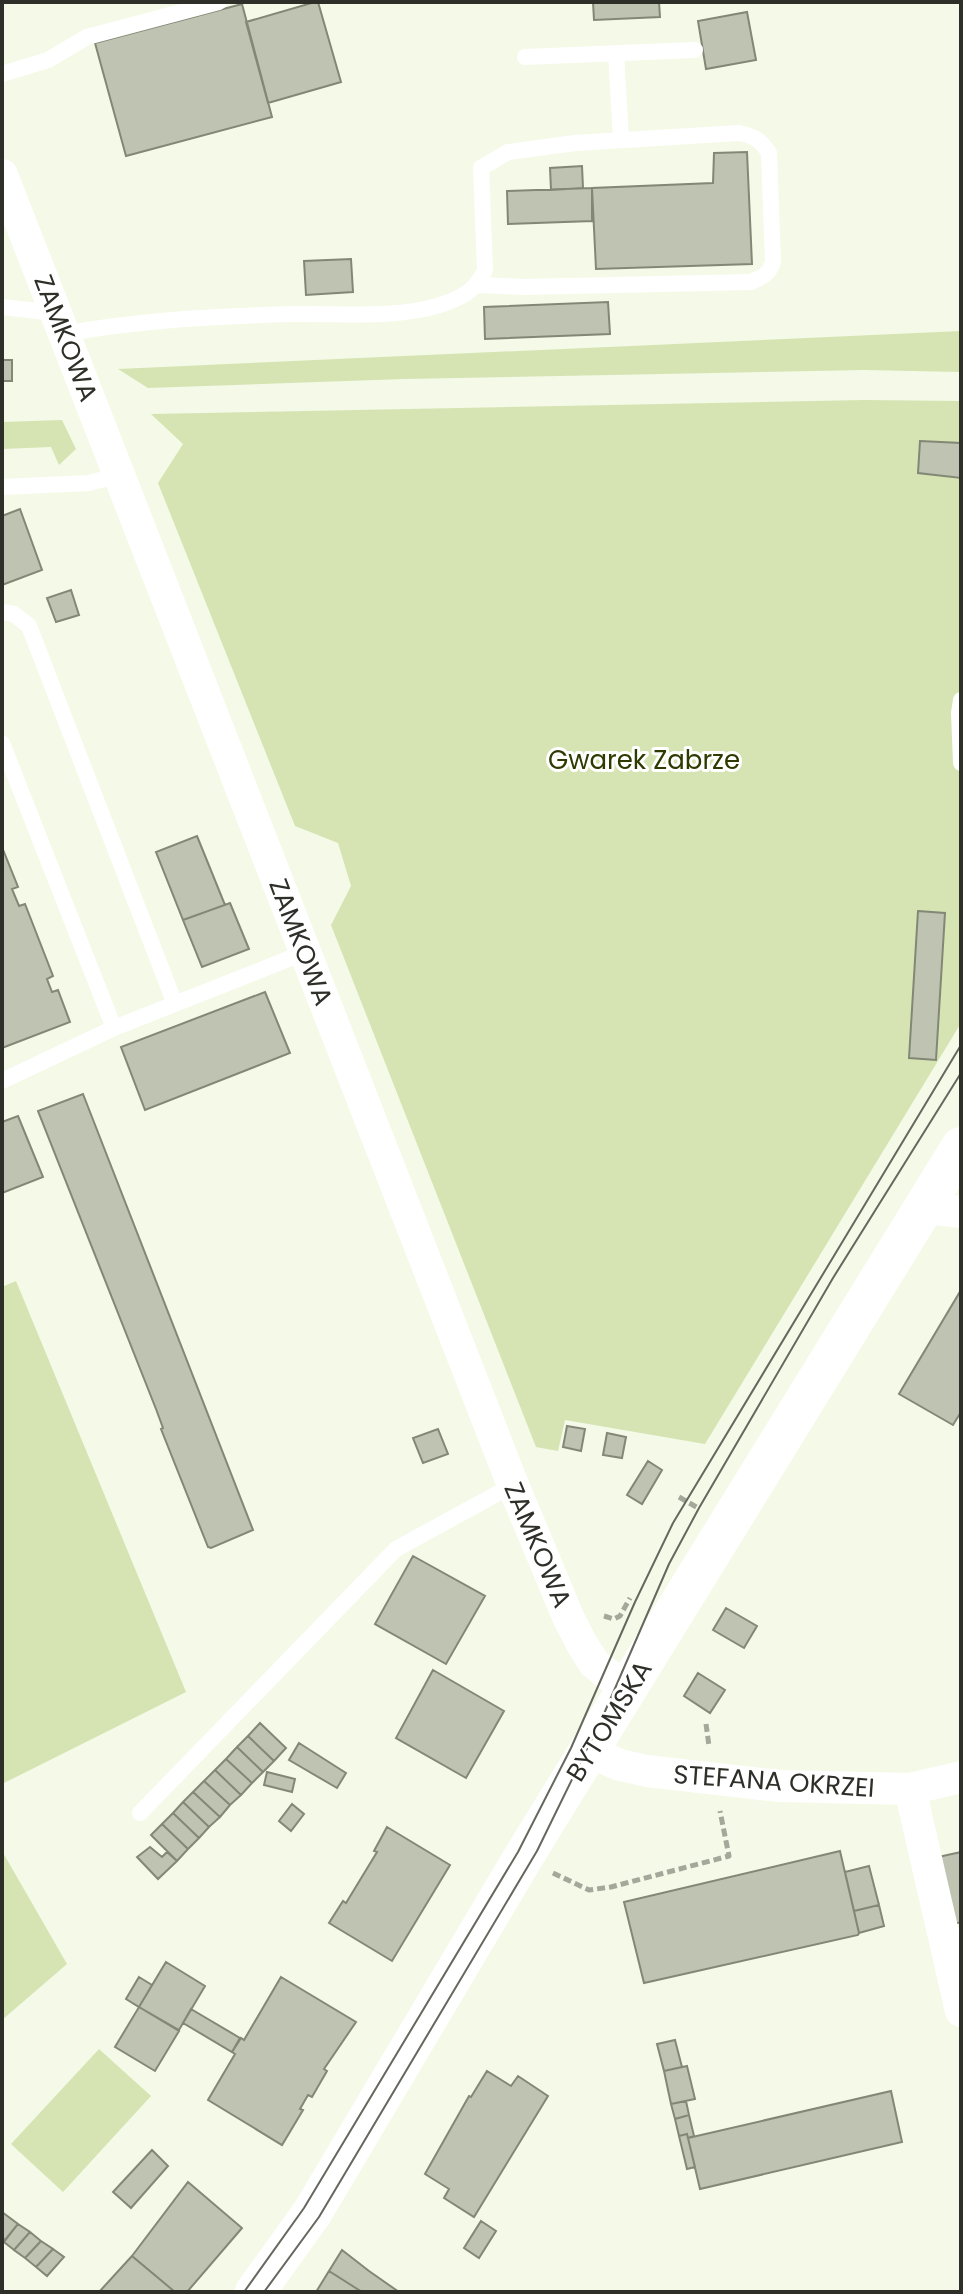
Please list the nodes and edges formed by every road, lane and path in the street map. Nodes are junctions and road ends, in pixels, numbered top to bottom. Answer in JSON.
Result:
{"nodes":[{"id":1,"x":219,"y":2,"type":"edge"},
{"id":2,"x":695,"y":50,"type":"dead end"},
{"id":3,"x":616,"y":53,"type":"junction"},
{"id":4,"x":525,"y":57,"type":"dead end"},
{"id":5,"x":2,"y":74,"type":"edge"},
{"id":6,"x":621,"y":139,"type":"junction"},
{"id":7,"x":2,"y":175,"type":"edge"},
{"id":8,"x":479,"y":285,"type":"junction"},
{"id":9,"x":2,"y":307,"type":"edge"},
{"id":10,"x":60,"y":323,"type":"junction"},
{"id":11,"x":119,"y":475,"type":"junction"},
{"id":12,"x":2,"y":487,"type":"edge"},
{"id":13,"x":2,"y":612,"type":"edge"},
{"id":14,"x":961,"y":700,"type":"edge"},
{"id":15,"x":2,"y":743,"type":"edge"},
{"id":16,"x":961,"y":763,"type":"edge"},
{"id":17,"x":306,"y":952,"type":"junction"},
{"id":18,"x":175,"y":1004,"type":"junction"},
{"id":19,"x":114,"y":1028,"type":"junction"},
{"id":20,"x":2,"y":1081,"type":"edge"},
{"id":21,"x":961,"y":1147,"type":"edge"},
{"id":22,"x":944,"y":1210,"type":"edge"},
{"id":23,"x":513,"y":1485,"type":"junction"},
{"id":24,"x":630,"y":1688,"type":"junction"},
{"id":25,"x":590,"y":1752,"type":"junction"},
{"id":26,"x":961,"y":1777,"type":"edge"},
{"id":27,"x":714,"y":1779,"type":"junction"},
{"id":28,"x":910,"y":1789,"type":"junction"},
{"id":29,"x":140,"y":1813,"type":"dead end"},
{"id":30,"x":524,"y":1856,"type":"junction"},
{"id":31,"x":961,"y":2011,"type":"edge"},
{"id":32,"x":255,"y":2292,"type":"edge"}],
"edges":[{"from":1,"to":5,"type":"lane"},
{"from":2,"to":3,"type":"lane"},
{"from":3,"to":4,"type":"lane"},
{"from":3,"to":6,"type":"lane"},
{"from":6,"to":8,"type":"lane"},
{"from":6,"to":8,"type":"lane"},
{"from":7,"to":10,"type":"street","name":"ZAMKOWA"},
{"from":8,"to":10,"type":"lane"},
{"from":9,"to":10,"type":"lane"},
{"from":10,"to":11,"type":"street","name":"ZAMKOWA"},
{"from":11,"to":12,"type":"lane"},
{"from":11,"to":17,"type":"street","name":"ZAMKOWA"},
{"from":13,"to":18,"type":"lane"},
{"from":14,"to":16,"type":"lane"},
{"from":15,"to":19,"type":"lane"},
{"from":17,"to":18,"type":"lane"},
{"from":17,"to":23,"type":"street","name":"ZAMKOWA"},
{"from":18,"to":19,"type":"lane"},
{"from":19,"to":20,"type":"lane"},
{"from":21,"to":22,"type":"street","name":"BYTOMSKA"},
{"from":22,"to":24,"type":"street","name":"BYTOMSKA"},
{"from":23,"to":24,"type":"street","name":"ZAMKOWA"},
{"from":23,"to":29,"type":"lane"},
{"from":24,"to":25,"type":"street","name":"BYTOMSKA"},
{"from":25,"to":27,"type":"street","name":"STEFANA OKRZEI"},
{"from":25,"to":30,"type":"street","name":"BYTOMSKA"},
{"from":26,"to":28,"type":"street","name":"STEFANA OKRZEI"},
{"from":27,"to":28,"type":"street","name":"STEFANA OKRZEI"},
{"from":27,"to":30,"type":"path"},
{"from":28,"to":31,"type":"street"},
{"from":30,"to":32,"type":"street","name":"BYTOMSKA"}]}
